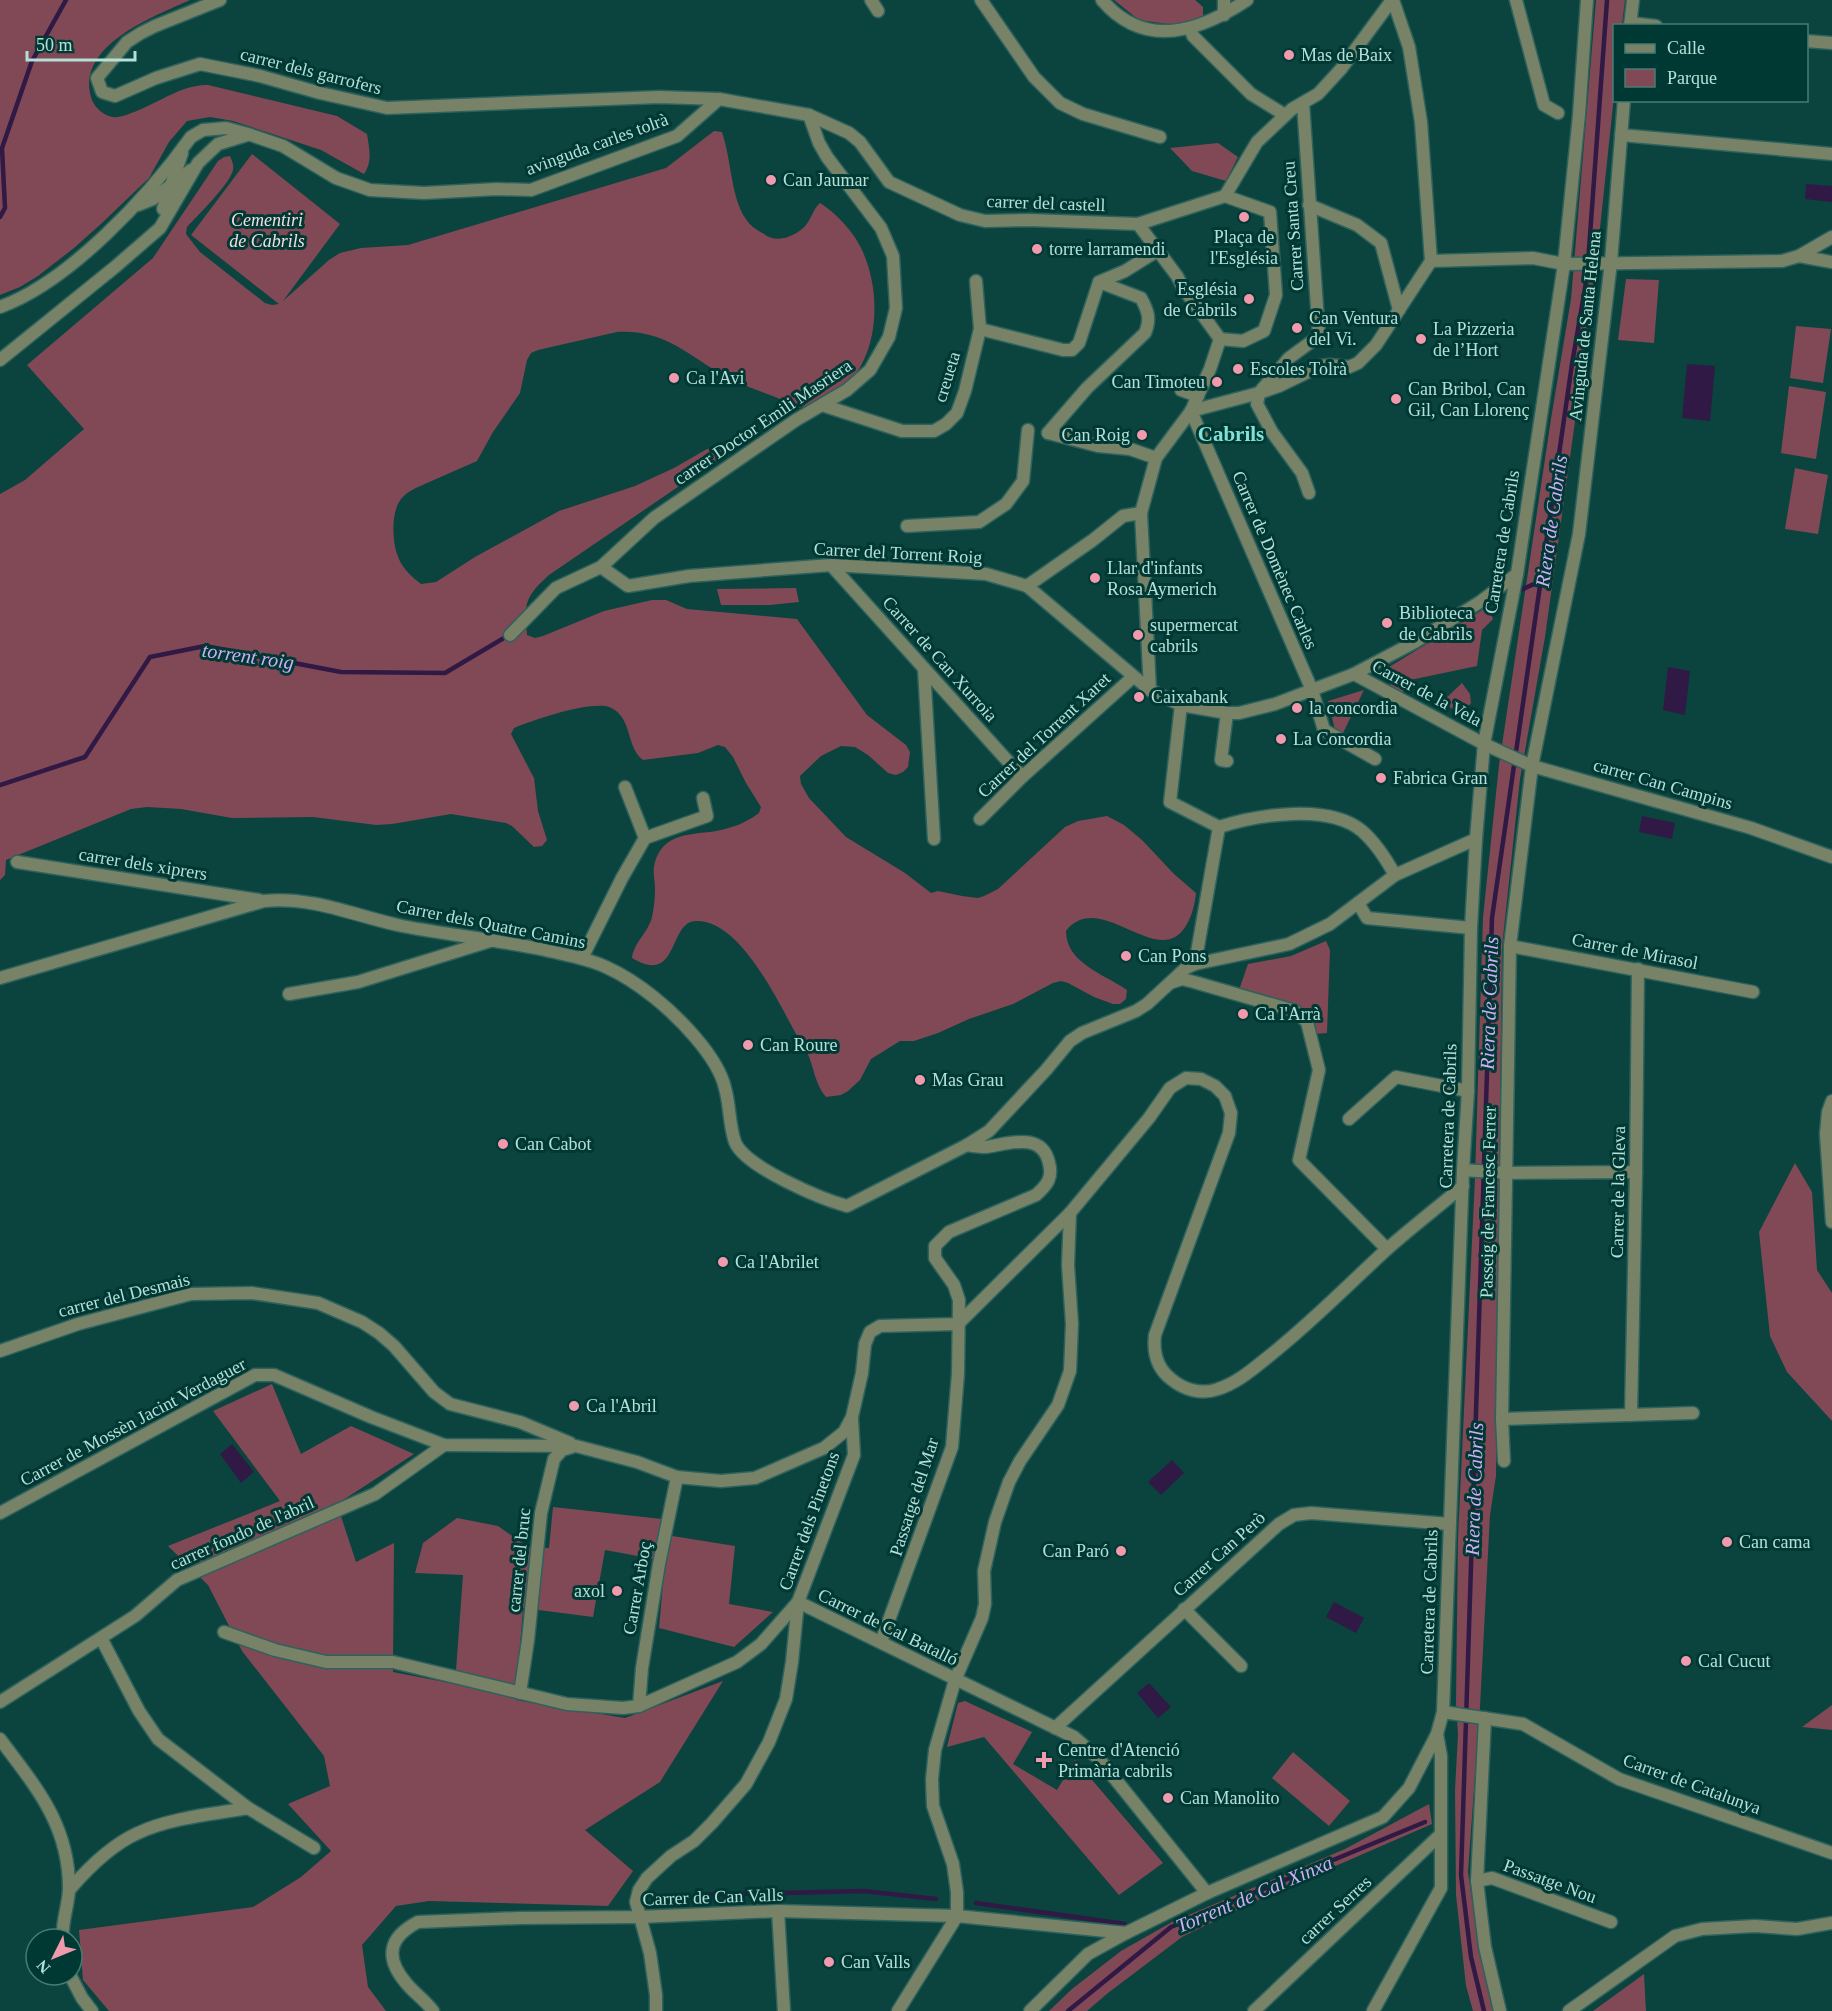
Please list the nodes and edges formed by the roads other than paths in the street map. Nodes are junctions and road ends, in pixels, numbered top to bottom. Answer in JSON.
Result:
{"nodes":[{"id":1,"x":220,"y":0,"type":"edge"},
{"id":2,"x":981,"y":0,"type":"edge"},
{"id":3,"x":1102,"y":0,"type":"edge"},
{"id":4,"x":1224,"y":0,"type":"edge"},
{"id":5,"x":1247,"y":0,"type":"edge"},
{"id":6,"x":1392,"y":0,"type":"edge"},
{"id":7,"x":1516,"y":0,"type":"edge"},
{"id":8,"x":1587,"y":0,"type":"edge"},
{"id":9,"x":1633,"y":0,"type":"edge"},
{"id":10,"x":1224,"y":15,"type":"junction"},
{"id":11,"x":1631,"y":24,"type":"edge"},
{"id":12,"x":1190,"y":29,"type":"junction"},
{"id":13,"x":1808,"y":40,"type":"edge"},
{"id":14,"x":1832,"y":43,"type":"edge"},
{"id":15,"x":719,"y":99,"type":"junction"},
{"id":16,"x":1624,"y":102,"type":"edge"},
{"id":17,"x":1304,"y":103,"type":"junction"},
{"id":18,"x":1558,"y":112,"type":"dead end"},
{"id":19,"x":809,"y":115,"type":"junction"},
{"id":20,"x":1286,"y":116,"type":"junction"},
{"id":21,"x":248,"y":134,"type":"junction"},
{"id":22,"x":1621,"y":135,"type":"junction"},
{"id":23,"x":1160,"y":137,"type":"dead end"},
{"id":24,"x":184,"y":146,"type":"junction"},
{"id":25,"x":1832,"y":154,"type":"edge"},
{"id":26,"x":198,"y":163,"type":"junction"},
{"id":27,"x":171,"y":185,"type":"junction"},
{"id":28,"x":1225,"y":196,"type":"junction"},
{"id":29,"x":153,"y":199,"type":"junction"},
{"id":30,"x":1309,"y":205,"type":"junction"},
{"id":31,"x":134,"y":206,"type":"junction"},
{"id":32,"x":163,"y":209,"type":"junction"},
{"id":33,"x":1138,"y":224,"type":"junction"},
{"id":34,"x":160,"y":228,"type":"junction"},
{"id":35,"x":1832,"y":237,"type":"edge"},
{"id":36,"x":1157,"y":251,"type":"junction"},
{"id":37,"x":1799,"y":256,"type":"junction"},
{"id":38,"x":1431,"y":261,"type":"junction"},
{"id":39,"x":1605,"y":262,"type":"junction"},
{"id":40,"x":1832,"y":262,"type":"edge"},
{"id":41,"x":1568,"y":264,"type":"junction"},
{"id":42,"x":976,"y":281,"type":"dead end"},
{"id":43,"x":1099,"y":282,"type":"junction"},
{"id":44,"x":0,"y":307,"type":"edge"},
{"id":45,"x":1399,"y":310,"type":"junction"},
{"id":46,"x":980,"y":329,"type":"junction"},
{"id":47,"x":1220,"y":339,"type":"junction"},
{"id":48,"x":0,"y":360,"type":"edge"},
{"id":49,"x":1181,"y":390,"type":"dead end"},
{"id":50,"x":1259,"y":393,"type":"junction"},
{"id":51,"x":1198,"y":396,"type":"junction"},
{"id":52,"x":822,"y":405,"type":"junction"},
{"id":53,"x":1191,"y":411,"type":"junction"},
{"id":54,"x":1028,"y":430,"type":"dead end"},
{"id":55,"x":1156,"y":458,"type":"junction"},
{"id":56,"x":1309,"y":493,"type":"dead end"},
{"id":57,"x":1141,"y":513,"type":"junction"},
{"id":58,"x":907,"y":526,"type":"dead end"},
{"id":59,"x":831,"y":565,"type":"junction"},
{"id":60,"x":601,"y":567,"type":"junction"},
{"id":61,"x":1517,"y":574,"type":"junction"},
{"id":62,"x":1027,"y":586,"type":"junction"},
{"id":63,"x":510,"y":635,"type":"dead end"},
{"id":64,"x":1365,"y":667,"type":"junction"},
{"id":65,"x":924,"y":669,"type":"junction"},
{"id":66,"x":1353,"y":674,"type":"junction"},
{"id":67,"x":1133,"y":677,"type":"junction"},
{"id":68,"x":1366,"y":681,"type":"junction"},
{"id":69,"x":1150,"y":690,"type":"junction"},
{"id":70,"x":1312,"y":690,"type":"junction"},
{"id":71,"x":1181,"y":705,"type":"junction"},
{"id":72,"x":1227,"y":713,"type":"junction"},
{"id":73,"x":1490,"y":747,"type":"junction"},
{"id":74,"x":1375,"y":759,"type":"dead end"},
{"id":75,"x":1227,"y":762,"type":"dead end"},
{"id":76,"x":1527,"y":763,"type":"junction"},
{"id":77,"x":1022,"y":777,"type":"junction"},
{"id":78,"x":625,"y":787,"type":"dead end"},
{"id":79,"x":703,"y":798,"type":"dead end"},
{"id":80,"x":980,"y":819,"type":"dead end"},
{"id":81,"x":1219,"y":827,"type":"junction"},
{"id":82,"x":645,"y":838,"type":"junction"},
{"id":83,"x":934,"y":839,"type":"dead end"},
{"id":84,"x":1476,"y":839,"type":"junction"},
{"id":85,"x":1832,"y":857,"type":"edge"},
{"id":86,"x":17,"y":862,"type":"dead end"},
{"id":87,"x":1395,"y":875,"type":"junction"},
{"id":88,"x":264,"y":901,"type":"junction"},
{"id":89,"x":1358,"y":903,"type":"junction"},
{"id":90,"x":1471,"y":928,"type":"junction"},
{"id":91,"x":494,"y":940,"type":"junction"},
{"id":92,"x":1510,"y":946,"type":"junction"},
{"id":93,"x":582,"y":958,"type":"junction"},
{"id":94,"x":1195,"y":964,"type":"junction"},
{"id":95,"x":1638,"y":969,"type":"junction"},
{"id":96,"x":0,"y":978,"type":"edge"},
{"id":97,"x":1169,"y":983,"type":"junction"},
{"id":98,"x":1753,"y":992,"type":"dead end"},
{"id":99,"x":289,"y":994,"type":"dead end"},
{"id":100,"x":1468,"y":1091,"type":"junction"},
{"id":101,"x":1832,"y":1101,"type":"edge"},
{"id":102,"x":1349,"y":1119,"type":"dead end"},
{"id":103,"x":967,"y":1145,"type":"junction"},
{"id":104,"x":1468,"y":1171,"type":"junction"},
{"id":105,"x":1636,"y":1172,"type":"junction"},
{"id":106,"x":1502,"y":1173,"type":"junction"},
{"id":107,"x":1463,"y":1186,"type":"junction"},
{"id":108,"x":1070,"y":1213,"type":"junction"},
{"id":109,"x":1832,"y":1222,"type":"edge"},
{"id":110,"x":1387,"y":1249,"type":"junction"},
{"id":111,"x":958,"y":1324,"type":"junction"},
{"id":112,"x":0,"y":1351,"type":"edge"},
{"id":113,"x":1693,"y":1413,"type":"dead end"},
{"id":114,"x":1631,"y":1415,"type":"junction"},
{"id":115,"x":852,"y":1417,"type":"junction"},
{"id":116,"x":1502,"y":1419,"type":"junction"},
{"id":117,"x":444,"y":1445,"type":"junction"},
{"id":118,"x":576,"y":1446,"type":"junction"},
{"id":119,"x":1504,"y":1461,"type":"dead end"},
{"id":120,"x":677,"y":1477,"type":"junction"},
{"id":121,"x":0,"y":1513,"type":"edge"},
{"id":122,"x":1450,"y":1524,"type":"junction"},
{"id":123,"x":798,"y":1602,"type":"junction"},
{"id":124,"x":1184,"y":1609,"type":"junction"},
{"id":125,"x":224,"y":1632,"type":"dead end"},
{"id":126,"x":101,"y":1638,"type":"junction"},
{"id":127,"x":881,"y":1642,"type":"junction"},
{"id":128,"x":1241,"y":1666,"type":"dead end"},
{"id":129,"x":955,"y":1680,"type":"junction"},
{"id":130,"x":520,"y":1693,"type":"junction"},
{"id":131,"x":0,"y":1702,"type":"edge"},
{"id":132,"x":639,"y":1706,"type":"junction"},
{"id":133,"x":1449,"y":1713,"type":"junction"},
{"id":134,"x":1481,"y":1718,"type":"junction"},
{"id":135,"x":1055,"y":1728,"type":"junction"},
{"id":136,"x":1437,"y":1734,"type":"junction"},
{"id":137,"x":0,"y":1739,"type":"edge"},
{"id":138,"x":248,"y":1808,"type":"junction"},
{"id":139,"x":1440,"y":1835,"type":"junction"},
{"id":140,"x":314,"y":1848,"type":"dead end"},
{"id":141,"x":1832,"y":1853,"type":"edge"},
{"id":142,"x":1477,"y":1881,"type":"junction"},
{"id":143,"x":69,"y":1889,"type":"junction"},
{"id":144,"x":1207,"y":1893,"type":"junction"},
{"id":145,"x":778,"y":1911,"type":"junction"},
{"id":146,"x":957,"y":1916,"type":"junction"},
{"id":147,"x":639,"y":1917,"type":"junction"},
{"id":148,"x":1611,"y":1922,"type":"dead end"},
{"id":149,"x":1832,"y":1923,"type":"edge"},
{"id":150,"x":64,"y":1927,"type":"edge"},
{"id":151,"x":1126,"y":1933,"type":"junction"},
{"id":152,"x":76,"y":1987,"type":"edge"},
{"id":153,"x":92,"y":2011,"type":"edge"},
{"id":154,"x":433,"y":2011,"type":"edge"},
{"id":155,"x":656,"y":2011,"type":"edge"},
{"id":156,"x":783,"y":2011,"type":"edge"},
{"id":157,"x":898,"y":2011,"type":"edge"},
{"id":158,"x":1030,"y":2011,"type":"edge"},
{"id":159,"x":1254,"y":2011,"type":"edge"},
{"id":160,"x":1373,"y":2011,"type":"edge"},
{"id":161,"x":1500,"y":2011,"type":"edge"},
{"id":162,"x":1569,"y":2011,"type":"edge"}],
"edges":[{"from":1,"to":15,"type":"street","name":"carrer dels garrofers"},
{"from":2,"to":23,"type":"street"},
{"from":3,"to":12,"type":"street"},
{"from":4,"to":10,"type":"street"},
{"from":5,"to":10,"type":"street"},
{"from":6,"to":17,"type":"street"},
{"from":6,"to":38,"type":"street"},
{"from":7,"to":18,"type":"street"},
{"from":8,"to":41,"type":"street","name":"Carretera de Cabrils"},
{"from":9,"to":11,"type":"street"},
{"from":10,"to":12,"type":"street"},
{"from":12,"to":20,"type":"street"},
{"from":13,"to":14,"type":"street"},
{"from":15,"to":19,"type":"street"},
{"from":15,"to":21,"type":"street","name":"avinguda carles tolrà"},
{"from":16,"to":22,"type":"street","name":"Avinguda de Santa Helena"},
{"from":17,"to":20,"type":"street"},
{"from":17,"to":30,"type":"street","name":"Carrer Santa Creu"},
{"from":19,"to":33,"type":"street","name":"carrer del castell"},
{"from":19,"to":52,"type":"street","name":"carrer Doctor Emili Masriera"},
{"from":20,"to":28,"type":"street"},
{"from":21,"to":24,"type":"street","name":"avinguda carles tolrà"},
{"from":21,"to":26,"type":"street"},
{"from":22,"to":25,"type":"street"},
{"from":22,"to":39,"type":"street","name":"Avinguda de Santa Helena"},
{"from":24,"to":27,"type":"street"},
{"from":24,"to":31,"type":"street","name":"avinguda carles tolrà"},
{"from":26,"to":27,"type":"street"},
{"from":26,"to":34,"type":"street"},
{"from":27,"to":29,"type":"street"},
{"from":27,"to":32,"type":"street"},
{"from":28,"to":33,"type":"street","name":"carrer del castell"},
{"from":28,"to":47,"type":"street"},
{"from":29,"to":31,"type":"street"},
{"from":29,"to":32,"type":"street"},
{"from":30,"to":45,"type":"street"},
{"from":30,"to":50,"type":"street","name":"Carrer Santa Creu"},
{"from":31,"to":44,"type":"street","name":"avinguda carles tolrà"},
{"from":32,"to":34,"type":"street"},
{"from":33,"to":36,"type":"street"},
{"from":34,"to":48,"type":"street"},
{"from":35,"to":37,"type":"street"},
{"from":36,"to":43,"type":"street"},
{"from":36,"to":47,"type":"street"},
{"from":37,"to":39,"type":"street"},
{"from":37,"to":40,"type":"street"},
{"from":38,"to":41,"type":"street"},
{"from":38,"to":45,"type":"street"},
{"from":39,"to":41,"type":"street"},
{"from":39,"to":76,"type":"street","name":"Avinguda de Santa Helena"},
{"from":41,"to":61,"type":"street","name":"Carretera de Cabrils"},
{"from":42,"to":46,"type":"street","name":"creueta"},
{"from":43,"to":46,"type":"street"},
{"from":43,"to":55,"type":"street"},
{"from":45,"to":50,"type":"street"},
{"from":46,"to":52,"type":"street","name":"creueta"},
{"from":47,"to":51,"type":"street"},
{"from":49,"to":51,"type":"street"},
{"from":50,"to":53,"type":"street"},
{"from":50,"to":56,"type":"street"},
{"from":51,"to":53,"type":"street"},
{"from":52,"to":60,"type":"street","name":"carrer Doctor Emili Masriera"},
{"from":53,"to":55,"type":"street"},
{"from":53,"to":70,"type":"street","name":"Carrer de Domènec Carles"},
{"from":54,"to":58,"type":"street"},
{"from":55,"to":57,"type":"street"},
{"from":57,"to":62,"type":"street"},
{"from":57,"to":69,"type":"street"},
{"from":59,"to":60,"type":"street","name":"Carrer del Torrent Roig"},
{"from":59,"to":62,"type":"street","name":"Carrer del Torrent Roig"},
{"from":59,"to":65,"type":"street","name":"Carrer de Can Xurroia"},
{"from":60,"to":63,"type":"street","name":"carrer Doctor Emili Masriera"},
{"from":61,"to":64,"type":"street","name":"Carrer del Torrent Roig"},
{"from":61,"to":73,"type":"street","name":"Carretera de Cabrils"},
{"from":62,"to":67,"type":"street","name":"Carrer del Torrent Roig"},
{"from":64,"to":66,"type":"street","name":"Carrer del Torrent Roig"},
{"from":64,"to":68,"type":"street"},
{"from":65,"to":77,"type":"street","name":"Carrer de Can Xurroia"},
{"from":65,"to":83,"type":"street"},
{"from":66,"to":68,"type":"street","name":"Carrer de la Vela"},
{"from":66,"to":70,"type":"street","name":"Carrer del Torrent Roig"},
{"from":67,"to":69,"type":"street","name":"Carrer del Torrent Roig"},
{"from":67,"to":77,"type":"street","name":"Carrer del Torrent Xaret"},
{"from":68,"to":73,"type":"street","name":"Carrer de la Vela"},
{"from":69,"to":71,"type":"street","name":"Carrer del Torrent Roig"},
{"from":70,"to":72,"type":"street","name":"Carrer del Torrent Roig"},
{"from":70,"to":74,"type":"street","name":"Carrer de Domènec Carles"},
{"from":71,"to":72,"type":"street","name":"Carrer del Torrent Roig"},
{"from":71,"to":81,"type":"street"},
{"from":72,"to":75,"type":"street"},
{"from":73,"to":76,"type":"street","name":"carrer Can Campins"},
{"from":73,"to":84,"type":"street","name":"Carretera de Cabrils"},
{"from":76,"to":85,"type":"street","name":"carrer Can Campins"},
{"from":76,"to":92,"type":"street","name":"Passeig de Francesc Ferrer"},
{"from":77,"to":80,"type":"street","name":"Carrer del Torrent Xaret"},
{"from":78,"to":82,"type":"street"},
{"from":79,"to":82,"type":"street"},
{"from":81,"to":87,"type":"street"},
{"from":81,"to":94,"type":"street"},
{"from":82,"to":93,"type":"street"},
{"from":84,"to":87,"type":"street","name":"Carrer dels Quatre Camins"},
{"from":84,"to":90,"type":"street","name":"Carretera de Cabrils"},
{"from":86,"to":88,"type":"street","name":"carrer dels xiprers"},
{"from":87,"to":89,"type":"street","name":"Carrer dels Quatre Camins"},
{"from":88,"to":91,"type":"street","name":"Carrer dels Quatre Camins"},
{"from":88,"to":96,"type":"street","name":"Carrer dels Quatre Camins"},
{"from":89,"to":90,"type":"street"},
{"from":89,"to":94,"type":"street","name":"Carrer dels Quatre Camins"},
{"from":90,"to":100,"type":"street","name":"Carretera de Cabrils"},
{"from":91,"to":93,"type":"street","name":"Carrer dels Quatre Camins"},
{"from":91,"to":99,"type":"street"},
{"from":92,"to":95,"type":"street","name":"Carrer de Mirasol"},
{"from":92,"to":106,"type":"street","name":"Passeig de Francesc Ferrer"},
{"from":93,"to":103,"type":"street","name":"Carrer dels Quatre Camins"},
{"from":94,"to":97,"type":"street","name":"Carrer dels Quatre Camins"},
{"from":95,"to":98,"type":"street","name":"Carrer de Mirasol"},
{"from":95,"to":105,"type":"street","name":"Carrer de la Gleva"},
{"from":97,"to":103,"type":"street","name":"Carrer dels Quatre Camins"},
{"from":97,"to":110,"type":"street"},
{"from":100,"to":102,"type":"street"},
{"from":100,"to":104,"type":"street","name":"Carretera de Cabrils"},
{"from":101,"to":109,"type":"street"},
{"from":103,"to":111,"type":"street","name":"Passatge del Mar"},
{"from":104,"to":106,"type":"street"},
{"from":104,"to":107,"type":"street","name":"Carretera de Cabrils"},
{"from":105,"to":106,"type":"street"},
{"from":105,"to":114,"type":"street","name":"Carrer de la Gleva"},
{"from":106,"to":116,"type":"street","name":"Passeig de Francesc Ferrer"},
{"from":107,"to":110,"type":"street"},
{"from":107,"to":122,"type":"street","name":"Carretera de Cabrils"},
{"from":108,"to":110,"type":"street"},
{"from":108,"to":111,"type":"street"},
{"from":108,"to":129,"type":"street"},
{"from":111,"to":115,"type":"street","name":"Carrer de Mossèn Jacint Verdaguer"},
{"from":111,"to":127,"type":"street","name":"Passatge del Mar"},
{"from":112,"to":118,"type":"street","name":"carrer del Desmais"},
{"from":113,"to":114,"type":"street"},
{"from":114,"to":116,"type":"street"},
{"from":115,"to":120,"type":"street","name":"Carrer de Mossèn Jacint Verdaguer"},
{"from":115,"to":123,"type":"street","name":"Carrer dels Pinetons"},
{"from":116,"to":119,"type":"street","name":"Passeig de Francesc Ferrer"},
{"from":117,"to":118,"type":"street","name":"Carrer de Mossèn Jacint Verdaguer"},
{"from":117,"to":121,"type":"street","name":"Carrer de Mossèn Jacint Verdaguer"},
{"from":117,"to":126,"type":"street","name":"carrer fondo de l'abril"},
{"from":118,"to":120,"type":"street","name":"Carrer de Mossèn Jacint Verdaguer"},
{"from":118,"to":130,"type":"street","name":"carrer del bruc"},
{"from":120,"to":132,"type":"street","name":"Carrer Arboç"},
{"from":122,"to":124,"type":"street","name":"Carrer Can Però"},
{"from":122,"to":133,"type":"street","name":"Carretera de Cabrils"},
{"from":123,"to":127,"type":"street","name":"Carrer de Cal Batalló"},
{"from":123,"to":132,"type":"street","name":"Carrer de Cal Batalló"},
{"from":123,"to":147,"type":"street","name":"Carrer dels Pinetons"},
{"from":124,"to":128,"type":"street"},
{"from":124,"to":135,"type":"street","name":"Carrer Can Però"},
{"from":125,"to":130,"type":"street","name":"Carrer de Cal Batalló"},
{"from":126,"to":131,"type":"street","name":"carrer fondo de l'abril"},
{"from":126,"to":138,"type":"street"},
{"from":127,"to":129,"type":"street","name":"Carrer de Cal Batalló"},
{"from":129,"to":135,"type":"street","name":"Carrer de Cal Batalló"},
{"from":129,"to":146,"type":"street"},
{"from":130,"to":132,"type":"street","name":"Carrer de Cal Batalló"},
{"from":133,"to":134,"type":"street","name":"Carrer de Catalunya"},
{"from":133,"to":136,"type":"street","name":"Carretera de Cabrils"},
{"from":134,"to":141,"type":"street","name":"Carrer de Catalunya"},
{"from":134,"to":142,"type":"street"},
{"from":135,"to":144,"type":"street","name":"Carrer de Cal Batalló"},
{"from":136,"to":139,"type":"street"},
{"from":136,"to":144,"type":"street","name":"Carretera de Cabrils"},
{"from":137,"to":143,"type":"street"},
{"from":138,"to":140,"type":"street"},
{"from":138,"to":143,"type":"street"},
{"from":139,"to":159,"type":"street","name":"carrer Serres"},
{"from":139,"to":160,"type":"street"},
{"from":142,"to":148,"type":"street","name":"Passatge Nou"},
{"from":142,"to":161,"type":"street"},
{"from":143,"to":150,"type":"street"},
{"from":144,"to":151,"type":"street","name":"Carretera de Cabrils"},
{"from":145,"to":146,"type":"street","name":"Carrer de Can Valls"},
{"from":145,"to":147,"type":"street","name":"Carrer de Can Valls"},
{"from":145,"to":156,"type":"street"},
{"from":146,"to":151,"type":"street","name":"Carrer de Can Valls"},
{"from":146,"to":157,"type":"street"},
{"from":147,"to":154,"type":"street","name":"Carrer de Can Valls"},
{"from":147,"to":155,"type":"street","name":"Carrer dels Pinetons"},
{"from":149,"to":162,"type":"street"},
{"from":151,"to":158,"type":"street","name":"Carretera de Cabrils"},
{"from":152,"to":153,"type":"street"}]}
